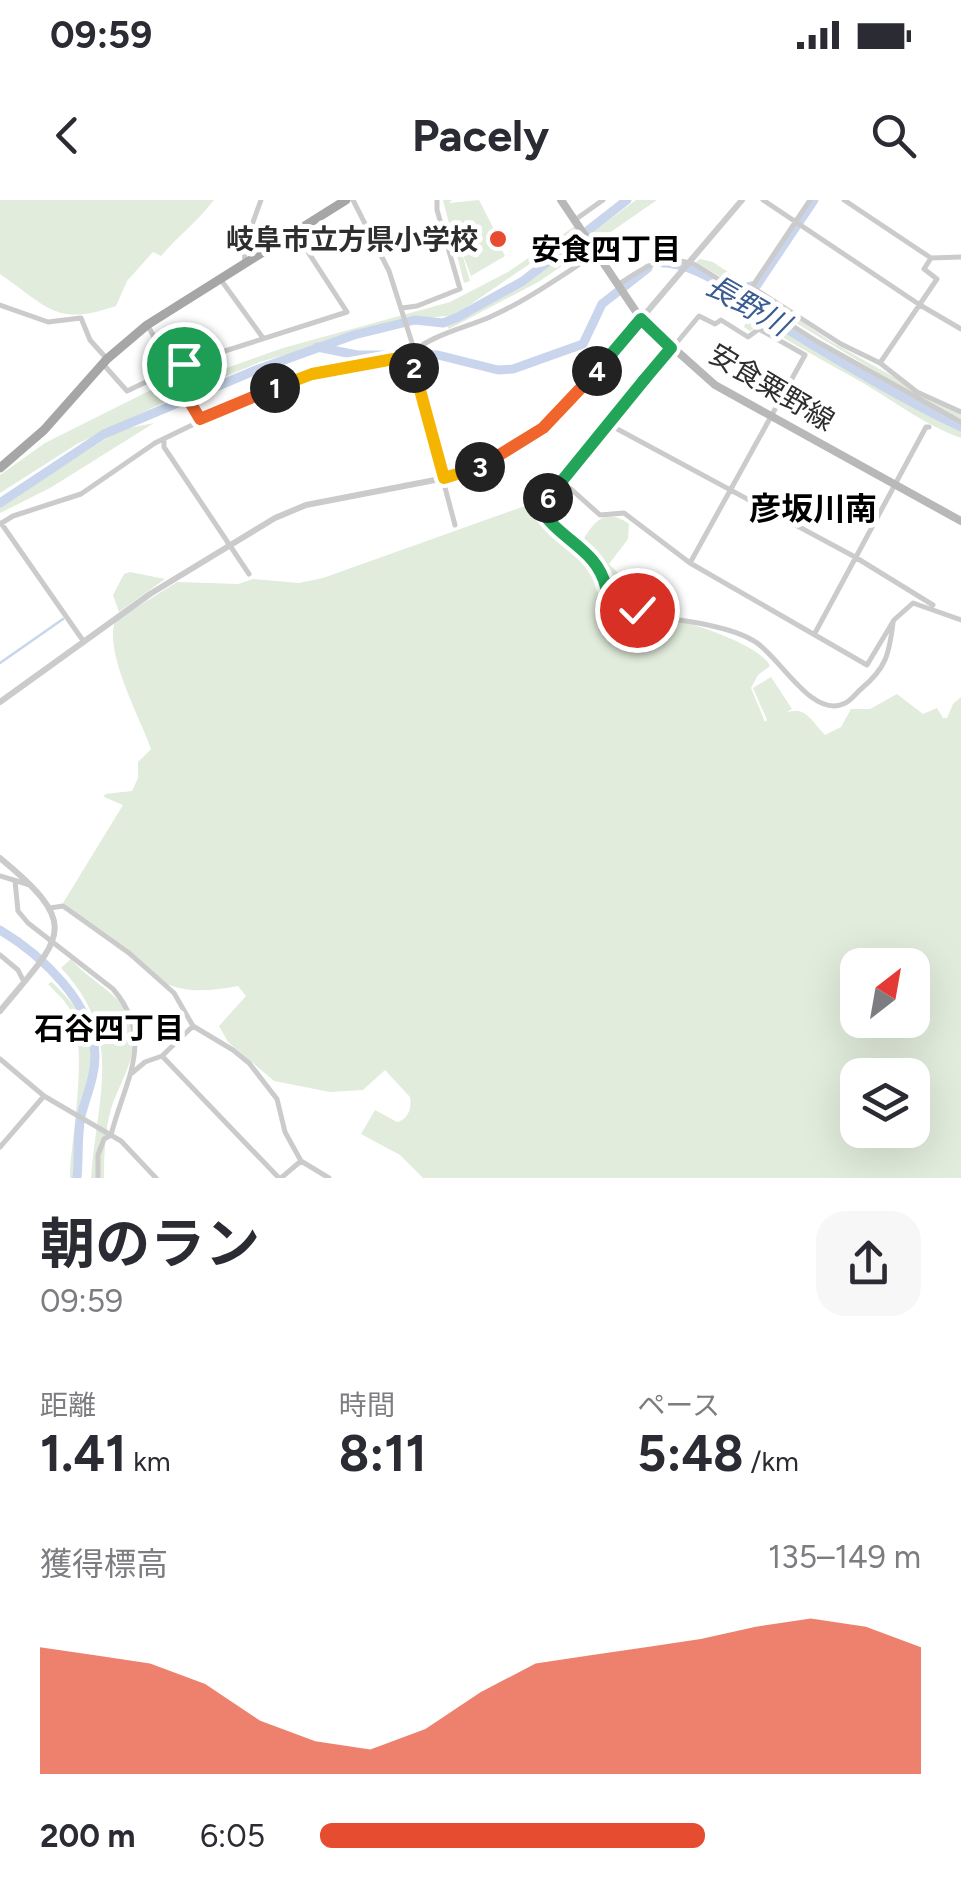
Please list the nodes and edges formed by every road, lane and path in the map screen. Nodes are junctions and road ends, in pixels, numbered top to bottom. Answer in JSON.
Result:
{"nodes":[{"id":1,"x":261,"y":200,"type":"edge"},
{"id":2,"x":349,"y":200,"type":"edge"},
{"id":3,"x":438,"y":200,"type":"edge"},
{"id":4,"x":561,"y":200,"type":"edge"},
{"id":5,"x":603,"y":200,"type":"edge"},
{"id":6,"x":742,"y":200,"type":"edge"},
{"id":7,"x":763,"y":200,"type":"edge"},
{"id":8,"x":810,"y":200,"type":"edge"},
{"id":9,"x":844,"y":200,"type":"edge"},
{"id":10,"x":577,"y":218,"type":"junction"},
{"id":11,"x":797,"y":222,"type":"junction"},
{"id":12,"x":294,"y":232,"type":"junction"},
{"id":13,"x":596,"y":251,"type":"junction"},
{"id":14,"x":961,"y":257,"type":"edge"},
{"id":15,"x":931,"y":258,"type":"junction"},
{"id":16,"x":245,"y":263,"type":"junction"},
{"id":17,"x":687,"y":263,"type":"junction"},
{"id":18,"x":220,"y":278,"type":"junction"},
{"id":19,"x":620,"y":288,"type":"junction"},
{"id":20,"x":0,"y":305,"type":"edge"},
{"id":21,"x":920,"y":305,"type":"junction"},
{"id":22,"x":402,"y":310,"type":"junction"},
{"id":23,"x":641,"y":319,"type":"junction"},
{"id":24,"x":147,"y":325,"type":"junction"},
{"id":25,"x":961,"y":328,"type":"edge"},
{"id":26,"x":263,"y":338,"type":"junction"},
{"id":27,"x":671,"y":348,"type":"junction"},
{"id":28,"x":413,"y":350,"type":"junction"},
{"id":29,"x":105,"y":362,"type":"junction"},
{"id":30,"x":880,"y":363,"type":"junction"},
{"id":31,"x":171,"y":370,"type":"junction"},
{"id":32,"x":961,"y":412,"type":"edge"},
{"id":33,"x":198,"y":416,"type":"junction"},
{"id":34,"x":771,"y":417,"type":"junction"},
{"id":35,"x":961,"y":422,"type":"edge"},
{"id":36,"x":608,"y":424,"type":"junction"},
{"id":37,"x":929,"y":428,"type":"dead end"},
{"id":38,"x":164,"y":441,"type":"junction"},
{"id":39,"x":0,"y":468,"type":"edge"},
{"id":40,"x":444,"y":478,"type":"junction"},
{"id":41,"x":562,"y":480,"type":"junction"},
{"id":42,"x":894,"y":484,"type":"junction"},
{"id":43,"x":731,"y":491,"type":"junction"},
{"id":44,"x":528,"y":503,"type":"dead end"},
{"id":45,"x":538,"y":504,"type":"junction"},
{"id":46,"x":961,"y":521,"type":"edge"},
{"id":47,"x":0,"y":523,"type":"edge"},
{"id":48,"x":455,"y":526,"type":"dead end"},
{"id":49,"x":232,"y":544,"type":"junction"},
{"id":50,"x":855,"y":558,"type":"junction"},
{"id":51,"x":690,"y":563,"type":"junction"},
{"id":52,"x":249,"y":574,"type":"dead end"},
{"id":53,"x":894,"y":620,"type":"junction"},
{"id":54,"x":959,"y":620,"type":"edge"},
{"id":55,"x":815,"y":632,"type":"junction"},
{"id":56,"x":85,"y":641,"type":"junction"},
{"id":57,"x":0,"y":702,"type":"edge"},
{"id":58,"x":0,"y":858,"type":"edge"},
{"id":59,"x":0,"y":876,"type":"edge"},
{"id":60,"x":15,"y":880,"type":"junction"},
{"id":61,"x":32,"y":885,"type":"junction"},
{"id":62,"x":50,"y":908,"type":"junction"},
{"id":63,"x":52,"y":942,"type":"junction"},
{"id":64,"x":0,"y":955,"type":"edge"},
{"id":65,"x":26,"y":980,"type":"junction"},
{"id":66,"x":0,"y":1012,"type":"edge"},
{"id":67,"x":193,"y":1026,"type":"junction"},
{"id":68,"x":162,"y":1056,"type":"junction"},
{"id":69,"x":0,"y":1059,"type":"edge"},
{"id":70,"x":130,"y":1075,"type":"junction"},
{"id":71,"x":44,"y":1096,"type":"junction"},
{"id":72,"x":108,"y":1134,"type":"junction"},
{"id":73,"x":0,"y":1147,"type":"edge"},
{"id":74,"x":302,"y":1161,"type":"junction"},
{"id":75,"x":98,"y":1178,"type":"edge"},
{"id":76,"x":156,"y":1178,"type":"edge"},
{"id":77,"x":280,"y":1178,"type":"edge"},
{"id":78,"x":329,"y":1178,"type":"edge"}],
"edges":[{"from":1,"to":16,"type":"street"},
{"from":2,"to":12,"type":"main road"},
{"from":2,"to":22,"type":"street"},
{"from":3,"to":22,"type":"street"},
{"from":4,"to":10,"type":"main road","name":"安食粟野線"},
{"from":5,"to":10,"type":"street"},
{"from":6,"to":17,"type":"street"},
{"from":7,"to":11,"type":"street"},
{"from":8,"to":11,"type":"street"},
{"from":9,"to":15,"type":"street"},
{"from":10,"to":13,"type":"main road","name":"安食粟野線"},
{"from":11,"to":21,"type":"street"},
{"from":11,"to":30,"type":"street"},
{"from":12,"to":16,"type":"main road"},
{"from":12,"to":26,"type":"street"},
{"from":13,"to":19,"type":"main road","name":"安食粟野線"},
{"from":13,"to":28,"type":"street"},
{"from":14,"to":15,"type":"street"},
{"from":15,"to":21,"type":"street"},
{"from":16,"to":18,"type":"main road"},
{"from":17,"to":19,"type":"street"},
{"from":17,"to":23,"type":"street"},
{"from":17,"to":35,"type":"street"},
{"from":18,"to":24,"type":"main road"},
{"from":18,"to":26,"type":"street"},
{"from":19,"to":23,"type":"main road","name":"安食粟野線"},
{"from":20,"to":29,"type":"street"},
{"from":21,"to":25,"type":"street"},
{"from":21,"to":30,"type":"street"},
{"from":22,"to":28,"type":"street"},
{"from":23,"to":27,"type":"main road","name":"安食粟野線"},
{"from":23,"to":40,"type":"street"},
{"from":24,"to":29,"type":"main road"},
{"from":24,"to":31,"type":"street"},
{"from":26,"to":31,"type":"street"},
{"from":27,"to":34,"type":"main road","name":"安食粟野線"},
{"from":27,"to":34,"type":"street"},
{"from":27,"to":36,"type":"street"},
{"from":28,"to":33,"type":"street"},
{"from":28,"to":40,"type":"street"},
{"from":29,"to":31,"type":"street"},
{"from":29,"to":39,"type":"main road"},
{"from":30,"to":32,"type":"street"},
{"from":31,"to":33,"type":"street"},
{"from":33,"to":38,"type":"street"},
{"from":34,"to":42,"type":"main road","name":"安食粟野線"},
{"from":34,"to":43,"type":"street"},
{"from":36,"to":41,"type":"street"},
{"from":36,"to":43,"type":"street"},
{"from":37,"to":42,"type":"street"},
{"from":38,"to":47,"type":"street"},
{"from":38,"to":49,"type":"street"},
{"from":40,"to":48,"type":"street"},
{"from":40,"to":49,"type":"street"},
{"from":41,"to":45,"type":"street"},
{"from":41,"to":51,"type":"street"},
{"from":42,"to":46,"type":"main road","name":"安食粟野線"},
{"from":42,"to":50,"type":"street"},
{"from":43,"to":50,"type":"street"},
{"from":43,"to":51,"type":"street"},
{"from":44,"to":45,"type":"street"},
{"from":45,"to":53,"type":"street"},
{"from":47,"to":56,"type":"street"},
{"from":49,"to":52,"type":"street"},
{"from":49,"to":56,"type":"street"},
{"from":50,"to":54,"type":"street"},
{"from":50,"to":55,"type":"street"},
{"from":51,"to":55,"type":"street"},
{"from":53,"to":54,"type":"street"},
{"from":53,"to":55,"type":"street"},
{"from":56,"to":57,"type":"street"},
{"from":58,"to":61,"type":"street"},
{"from":59,"to":60,"type":"street"},
{"from":60,"to":61,"type":"street"},
{"from":60,"to":63,"type":"street"},
{"from":61,"to":62,"type":"street"},
{"from":62,"to":63,"type":"street"},
{"from":62,"to":67,"type":"street"},
{"from":63,"to":65,"type":"street"},
{"from":63,"to":70,"type":"street"},
{"from":64,"to":65,"type":"street"},
{"from":65,"to":66,"type":"street"},
{"from":67,"to":68,"type":"street"},
{"from":67,"to":74,"type":"street"},
{"from":68,"to":70,"type":"street"},
{"from":68,"to":77,"type":"street"},
{"from":69,"to":71,"type":"street"},
{"from":70,"to":72,"type":"street"},
{"from":71,"to":72,"type":"street"},
{"from":71,"to":73,"type":"street"},
{"from":72,"to":75,"type":"street"},
{"from":72,"to":76,"type":"street"},
{"from":74,"to":77,"type":"street"},
{"from":74,"to":78,"type":"street"}]}
